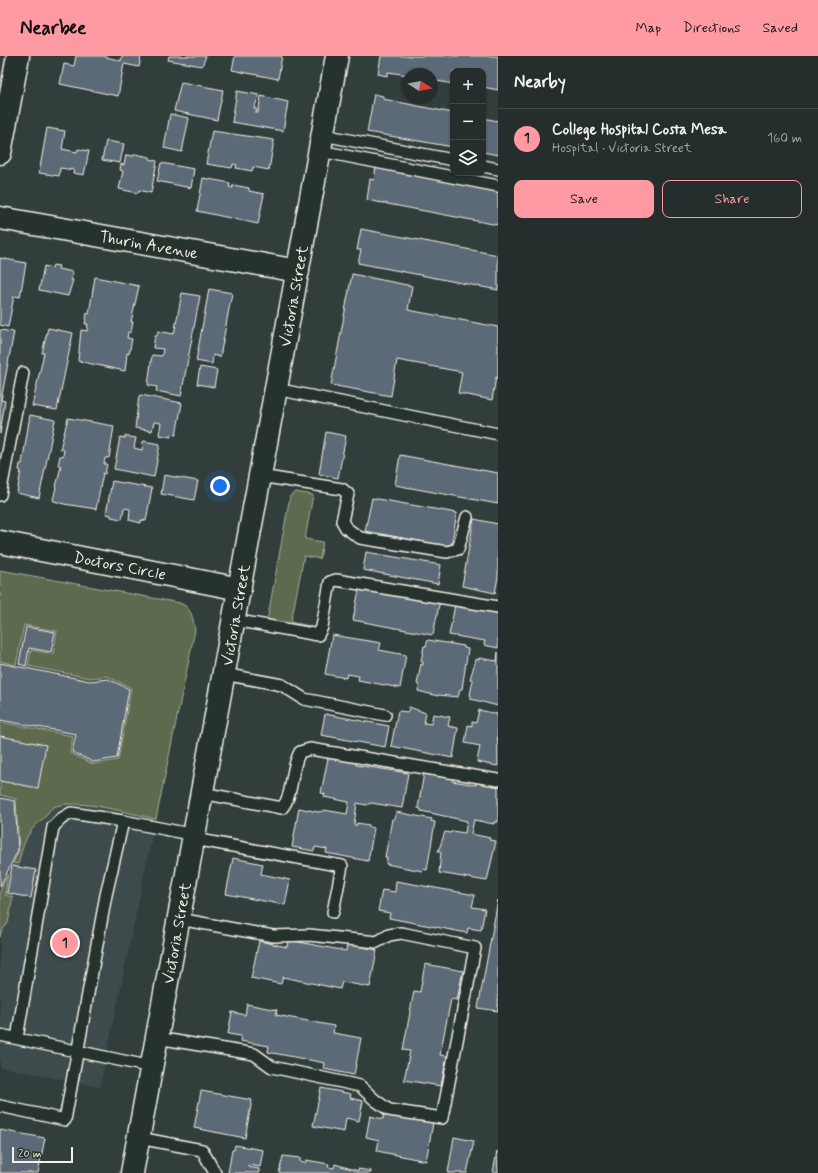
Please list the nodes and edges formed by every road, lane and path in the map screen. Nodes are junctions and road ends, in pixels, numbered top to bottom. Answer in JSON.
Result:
{"nodes":[{"id":1,"x":18,"y":56,"type":"edge"},
{"id":2,"x":337,"y":56,"type":"edge"},
{"id":3,"x":321,"y":143,"type":"junction"},
{"id":4,"x":0,"y":152,"type":"edge"},
{"id":5,"x":450,"y":160,"type":"edge"},
{"id":6,"x":486,"y":167,"type":"edge"},
{"id":7,"x":498,"y":169,"type":"edge"},
{"id":8,"x":498,"y":186,"type":"edge"},
{"id":9,"x":0,"y":218,"type":"edge"},
{"id":10,"x":298,"y":271,"type":"junction"},
{"id":11,"x":23,"y":372,"type":"dead end"},
{"id":12,"x":276,"y":389,"type":"junction"},
{"id":13,"x":498,"y":434,"type":"edge"},
{"id":14,"x":260,"y":476,"type":"junction"},
{"id":15,"x":0,"y":495,"type":"edge"},
{"id":16,"x":467,"y":516,"type":"dead end"},
{"id":17,"x":0,"y":542,"type":"edge"},
{"id":18,"x":240,"y":589,"type":"junction"},
{"id":19,"x":498,"y":607,"type":"edge"},
{"id":20,"x":234,"y":620,"type":"junction"},
{"id":21,"x":224,"y":674,"type":"junction"},
{"id":22,"x":385,"y":715,"type":"dead end"},
{"id":23,"x":498,"y":780,"type":"edge"},
{"id":24,"x":202,"y":793,"type":"junction"},
{"id":25,"x":123,"y":821,"type":"junction"},
{"id":26,"x":194,"y":837,"type":"junction"},
{"id":27,"x":334,"y":912,"type":"dead end"},
{"id":28,"x":179,"y":919,"type":"junction"},
{"id":29,"x":0,"y":1035,"type":"edge"},
{"id":30,"x":16,"y":1038,"type":"junction"},
{"id":31,"x":157,"y":1038,"type":"junction"},
{"id":32,"x":78,"y":1053,"type":"junction"},
{"id":33,"x":152,"y":1067,"type":"junction"},
{"id":34,"x":0,"y":1106,"type":"edge"},
{"id":35,"x":138,"y":1138,"type":"junction"},
{"id":36,"x":132,"y":1173,"type":"edge"},
{"id":37,"x":215,"y":1173,"type":"edge"}],
"edges":[{"from":1,"to":4,"type":"main road"},
{"from":2,"to":3,"type":"main road","name":"Victoria Street"},
{"from":3,"to":5,"type":"lane"},
{"from":3,"to":8,"type":"lane"},
{"from":3,"to":10,"type":"main road","name":"Victoria Street"},
{"from":6,"to":7,"type":"lane"},
{"from":9,"to":10,"type":"main road","name":"Thurin Avenue"},
{"from":10,"to":12,"type":"main road","name":"Victoria Street"},
{"from":11,"to":15,"type":"lane"},
{"from":12,"to":13,"type":"lane"},
{"from":12,"to":14,"type":"main road","name":"Victoria Street"},
{"from":14,"to":16,"type":"lane"},
{"from":14,"to":18,"type":"main road","name":"Victoria Street"},
{"from":17,"to":18,"type":"main road","name":"Doctors Circle"},
{"from":18,"to":20,"type":"main road","name":"Victoria Street"},
{"from":19,"to":20,"type":"lane"},
{"from":20,"to":21,"type":"main road","name":"Victoria Street"},
{"from":21,"to":22,"type":"lane"},
{"from":21,"to":24,"type":"main road","name":"Victoria Street"},
{"from":23,"to":24,"type":"lane"},
{"from":24,"to":26,"type":"main road","name":"Victoria Street"},
{"from":25,"to":26,"type":"lane"},
{"from":25,"to":30,"type":"lane"},
{"from":25,"to":32,"type":"lane"},
{"from":26,"to":27,"type":"lane"},
{"from":26,"to":28,"type":"main road","name":"Victoria Street"},
{"from":28,"to":31,"type":"main road","name":"Victoria Street"},
{"from":28,"to":31,"type":"lane"},
{"from":29,"to":30,"type":"lane"},
{"from":30,"to":32,"type":"lane"},
{"from":31,"to":33,"type":"main road","name":"Victoria Street"},
{"from":32,"to":33,"type":"lane"},
{"from":32,"to":34,"type":"lane"},
{"from":33,"to":35,"type":"main road","name":"Victoria Street"},
{"from":35,"to":36,"type":"main road","name":"Victoria Street"},
{"from":35,"to":37,"type":"lane"}]}
